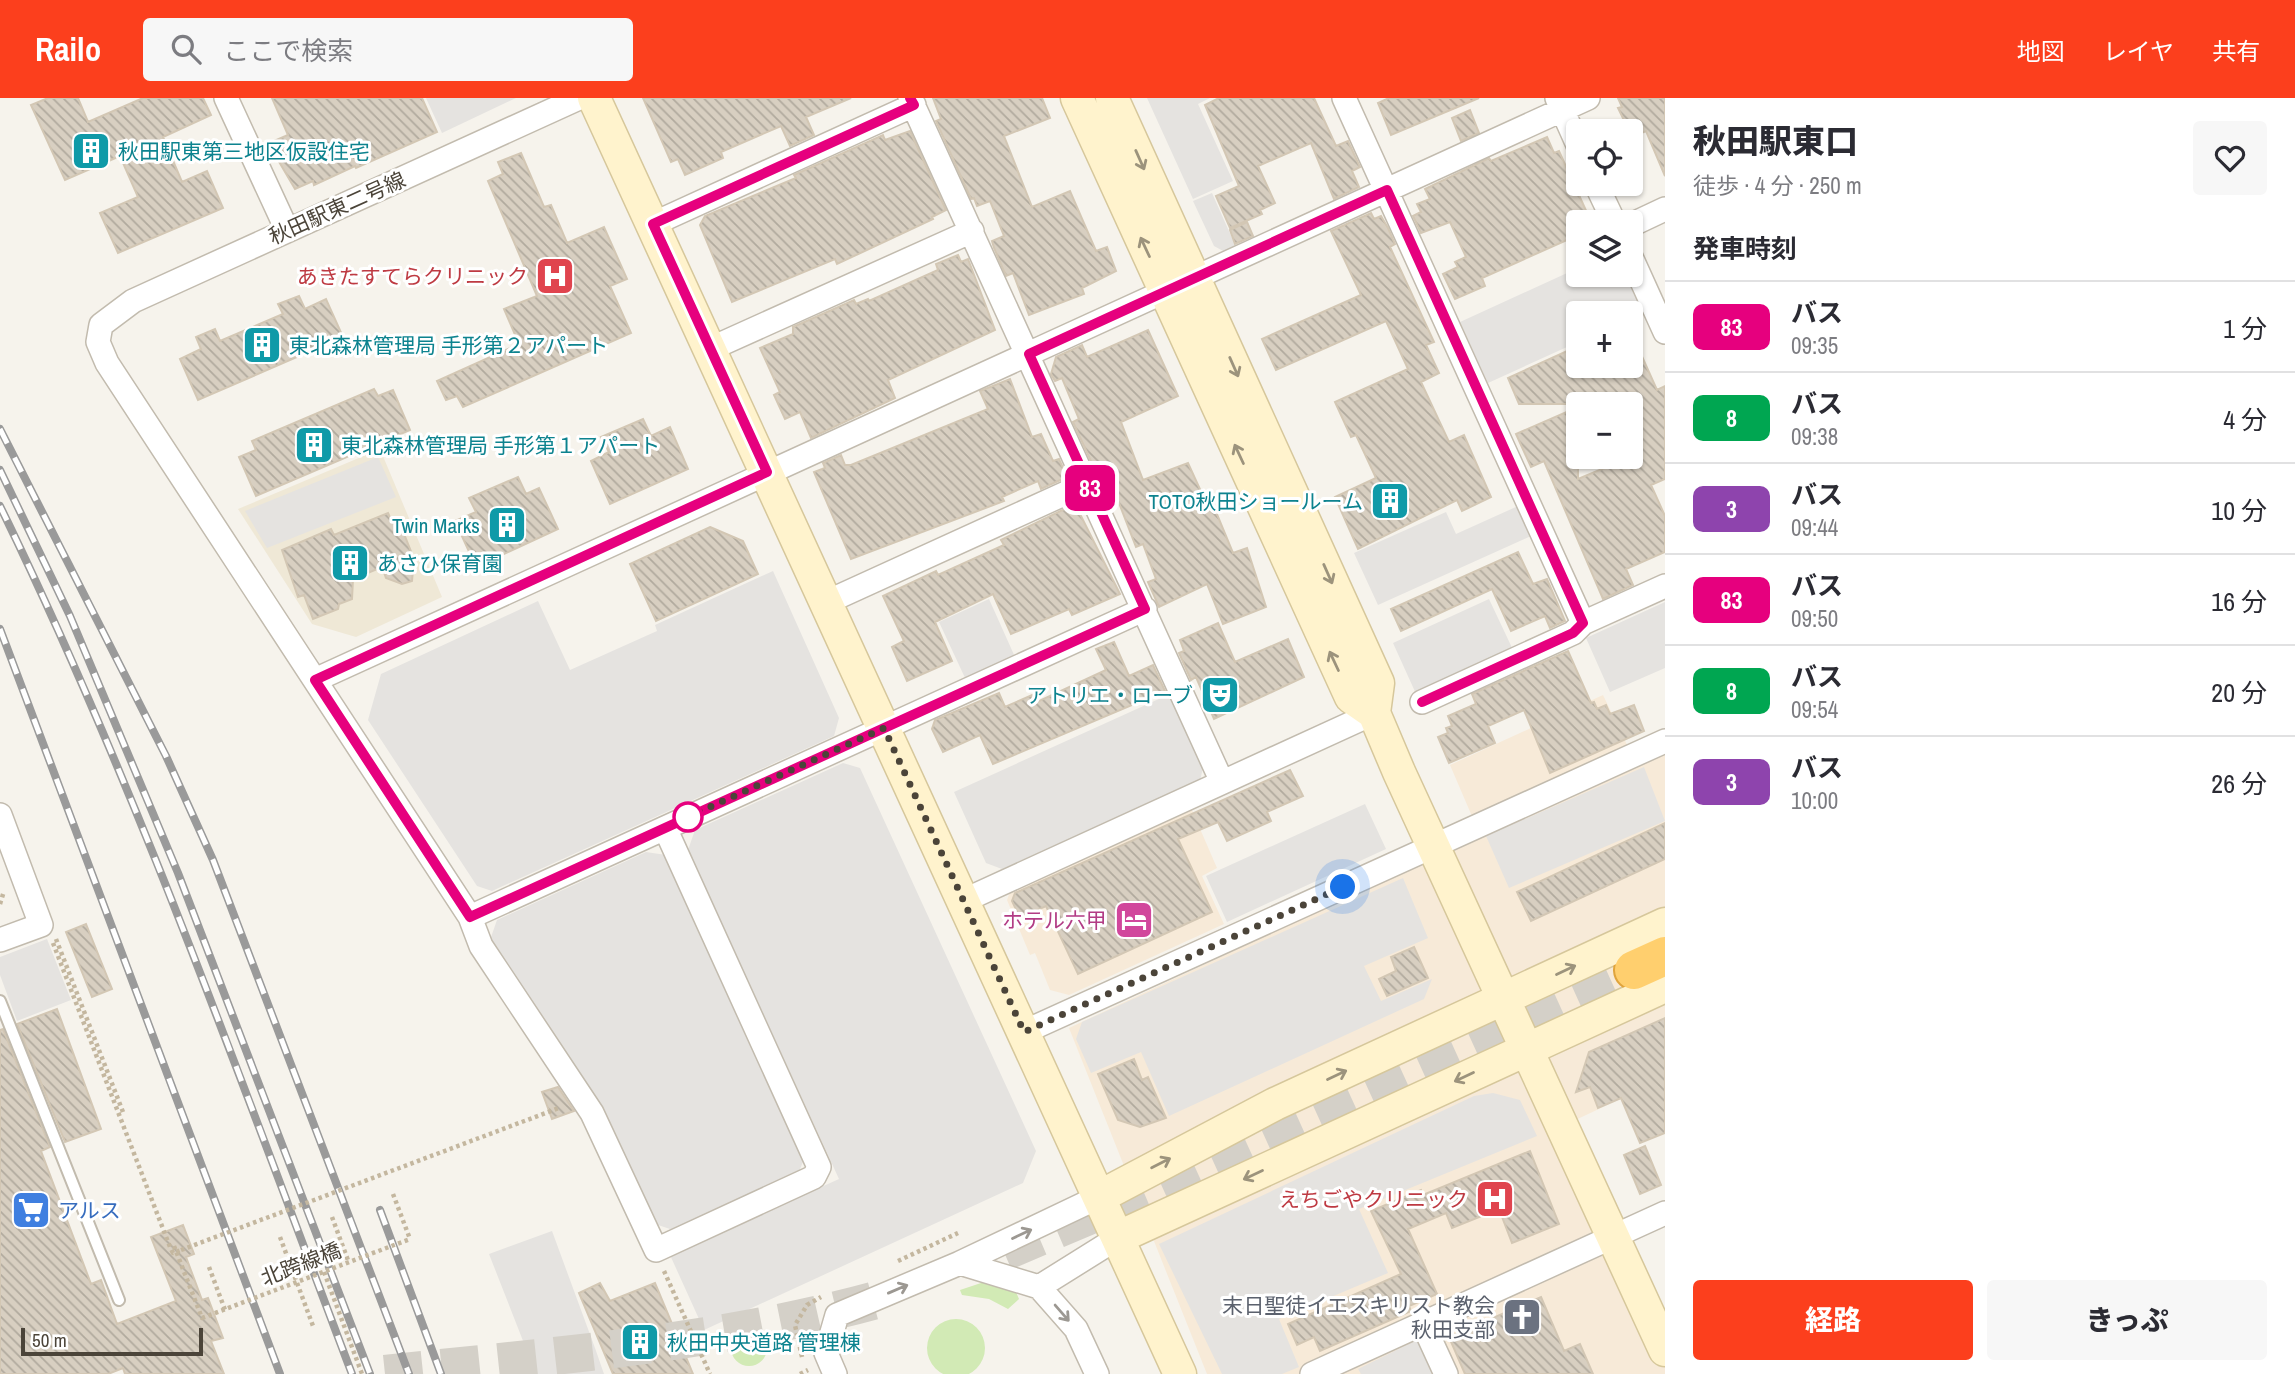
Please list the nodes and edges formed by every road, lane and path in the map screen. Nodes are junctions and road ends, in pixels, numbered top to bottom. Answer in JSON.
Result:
{"nodes":[{"id":1,"x":226,"y":98,"type":"edge"},
{"id":2,"x":579,"y":98,"type":"edge"},
{"id":3,"x":594,"y":98,"type":"edge"},
{"id":4,"x":1077,"y":98,"type":"edge"},
{"id":5,"x":1112,"y":98,"type":"edge"},
{"id":6,"x":1344,"y":98,"type":"edge"},
{"id":7,"x":1588,"y":98,"type":"edge"},
{"id":8,"x":912,"y":102,"type":"edge"},
{"id":9,"x":1560,"y":104,"type":"edge"},
{"id":10,"x":1387,"y":190,"type":"junction"},
{"id":11,"x":1665,"y":209,"type":"edge"},
{"id":12,"x":1643,"y":219,"type":"edge"},
{"id":13,"x":653,"y":224,"type":"junction"},
{"id":14,"x":287,"y":230,"type":"junction"},
{"id":15,"x":972,"y":231,"type":"junction"},
{"id":16,"x":1194,"y":278,"type":"junction"},
{"id":17,"x":1643,"y":283,"type":"edge"},
{"id":18,"x":1165,"y":291,"type":"junction"},
{"id":19,"x":1665,"y":332,"type":"edge"},
{"id":20,"x":710,"y":349,"type":"junction"},
{"id":21,"x":1029,"y":354,"type":"junction"},
{"id":22,"x":767,"y":472,"type":"junction"},
{"id":23,"x":1088,"y":483,"type":"junction"},
{"id":24,"x":1665,"y":586,"type":"edge"},
{"id":25,"x":827,"y":602,"type":"junction"},
{"id":26,"x":1145,"y":609,"type":"junction"},
{"id":27,"x":1583,"y":623,"type":"junction"},
{"id":28,"x":315,"y":680,"type":"junction"},
{"id":29,"x":1422,"y":702,"type":"dead end"},
{"id":30,"x":1374,"y":713,"type":"junction"},
{"id":31,"x":884,"y":728,"type":"junction"},
{"id":32,"x":1665,"y":741,"type":"edge"},
{"id":33,"x":1222,"y":782,"type":"junction"},
{"id":34,"x":0,"y":815,"type":"edge"},
{"id":35,"x":665,"y":828,"type":"junction"},
{"id":36,"x":1433,"y":846,"type":"junction"},
{"id":37,"x":963,"y":901,"type":"junction"},
{"id":38,"x":470,"y":917,"type":"junction"},
{"id":39,"x":1665,"y":924,"type":"edge"},
{"id":40,"x":44,"y":926,"type":"junction"},
{"id":41,"x":0,"y":940,"type":"edge"},
{"id":42,"x":1655,"y":971,"type":"edge"},
{"id":43,"x":1504,"y":998,"type":"junction"},
{"id":44,"x":0,"y":1001,"type":"edge"},
{"id":45,"x":1024,"y":1032,"type":"junction"},
{"id":46,"x":1526,"y":1048,"type":"junction"},
{"id":47,"x":559,"y":1108,"type":"dead end"},
{"id":48,"x":123,"y":1112,"type":"dead end"},
{"id":49,"x":393,"y":1194,"type":"dead end"},
{"id":50,"x":1101,"y":1196,"type":"junction"},
{"id":51,"x":1665,"y":1213,"type":"edge"},
{"id":52,"x":332,"y":1217,"type":"dead end"},
{"id":53,"x":1613,"y":1236,"type":"junction"},
{"id":54,"x":280,"y":1237,"type":"dead end"},
{"id":55,"x":1119,"y":1237,"type":"junction"},
{"id":56,"x":174,"y":1246,"type":"dead end"},
{"id":57,"x":656,"y":1250,"type":"junction"},
{"id":58,"x":179,"y":1251,"type":"junction"},
{"id":59,"x":349,"y":1263,"type":"junction"},
{"id":60,"x":960,"y":1263,"type":"junction"},
{"id":61,"x":209,"y":1267,"type":"dead end"},
{"id":62,"x":324,"y":1272,"type":"junction"},
{"id":63,"x":297,"y":1283,"type":"junction"},
{"id":64,"x":1039,"y":1287,"type":"junction"},
{"id":65,"x":119,"y":1300,"type":"dead end"},
{"id":66,"x":225,"y":1310,"type":"junction"},
{"id":67,"x":1423,"y":1324,"type":"junction"},
{"id":68,"x":313,"y":1325,"type":"dead end"},
{"id":69,"x":1665,"y":1350,"type":"edge"},
{"id":70,"x":808,"y":1370,"type":"dead end"},
{"id":71,"x":362,"y":1374,"type":"edge"},
{"id":72,"x":710,"y":1374,"type":"edge"},
{"id":73,"x":800,"y":1374,"type":"edge"},
{"id":74,"x":835,"y":1374,"type":"edge"},
{"id":75,"x":1097,"y":1374,"type":"edge"},
{"id":76,"x":1180,"y":1374,"type":"edge"},
{"id":77,"x":1312,"y":1374,"type":"edge"},
{"id":78,"x":1446,"y":1374,"type":"edge"}],
"edges":[{"from":1,"to":14,"type":"street"},
{"from":2,"to":14,"type":"street","name":"秋田駅東二号線"},
{"from":3,"to":13,"type":"street"},
{"from":18,"to":4,"type":"street","one_way":true},
{"from":5,"to":16,"type":"street","one_way":true},
{"from":6,"to":10,"type":"street"},
{"from":7,"to":9,"type":"street"},
{"from":8,"to":13,"type":"street"},
{"from":8,"to":15,"type":"street"},
{"from":9,"to":10,"type":"street"},
{"from":10,"to":16,"type":"street"},
{"from":10,"to":27,"type":"street"},
{"from":11,"to":12,"type":"street"},
{"from":13,"to":20,"type":"street"},
{"from":14,"to":28,"type":"street","name":"秋田駅東二号線"},
{"from":15,"to":20,"type":"street"},
{"from":15,"to":21,"type":"street"},
{"from":16,"to":18,"type":"street"},
{"from":16,"to":30,"type":"street","one_way":true},
{"from":17,"to":19,"type":"street"},
{"from":18,"to":21,"type":"street"},
{"from":30,"to":18,"type":"street","one_way":true},
{"from":20,"to":22,"type":"street"},
{"from":21,"to":22,"type":"street"},
{"from":21,"to":23,"type":"street"},
{"from":22,"to":25,"type":"street"},
{"from":22,"to":28,"type":"street"},
{"from":23,"to":25,"type":"street"},
{"from":23,"to":26,"type":"street"},
{"from":24,"to":27,"type":"street"},
{"from":25,"to":31,"type":"street"},
{"from":26,"to":31,"type":"street"},
{"from":26,"to":33,"type":"street"},
{"from":27,"to":29,"type":"street"},
{"from":28,"to":38,"type":"street"},
{"from":30,"to":33,"type":"street"},
{"from":30,"to":36,"type":"street"},
{"from":31,"to":35,"type":"street"},
{"from":31,"to":37,"type":"street"},
{"from":32,"to":36,"type":"street"},
{"from":33,"to":37,"type":"street"},
{"from":34,"to":40,"type":"street"},
{"from":35,"to":38,"type":"street"},
{"from":35,"to":57,"type":"street"},
{"from":36,"to":43,"type":"street"},
{"from":36,"to":45,"type":"street"},
{"from":37,"to":45,"type":"street"},
{"from":38,"to":57,"type":"street"},
{"from":43,"to":39,"type":"street","one_way":true},
{"from":40,"to":41,"type":"street"},
{"from":40,"to":48,"type":"path"},
{"from":40,"to":58,"type":"path"},
{"from":42,"to":46,"type":"street"},
{"from":43,"to":46,"type":"street"},
{"from":50,"to":43,"type":"street","one_way":true},
{"from":44,"to":65,"type":"lane"},
{"from":45,"to":50,"type":"street"},
{"from":46,"to":53,"type":"street"},
{"from":46,"to":55,"type":"street","one_way":true},
{"from":47,"to":58,"type":"path","bridge":true},
{"from":49,"to":59,"type":"path","name":"北跨線橋","bridge":true},
{"from":50,"to":55,"type":"street"},
{"from":60,"to":50,"type":"street","one_way":true},
{"from":51,"to":53,"type":"street"},
{"from":52,"to":59,"type":"path"},
{"from":53,"to":67,"type":"street"},
{"from":53,"to":69,"type":"street"},
{"from":54,"to":63,"type":"path"},
{"from":55,"to":64,"type":"street"},
{"from":55,"to":76,"type":"street"},
{"from":56,"to":58,"type":"path","bridge":true},
{"from":57,"to":72,"type":"path"},
{"from":58,"to":66,"type":"path","name":"北跨線橋","bridge":true},
{"from":59,"to":62,"type":"path","name":"北跨線橋","bridge":true},
{"from":60,"to":64,"type":"street"},
{"from":74,"to":60,"type":"street","one_way":true},
{"from":61,"to":66,"type":"path"},
{"from":62,"to":63,"type":"path","name":"北跨線橋","bridge":true},
{"from":62,"to":71,"type":"path"},
{"from":63,"to":66,"type":"path","name":"北跨線橋","bridge":true},
{"from":63,"to":68,"type":"path"},
{"from":64,"to":75,"type":"street","one_way":true},
{"from":67,"to":77,"type":"street"},
{"from":67,"to":78,"type":"street"},
{"from":70,"to":73,"type":"path"}]}
